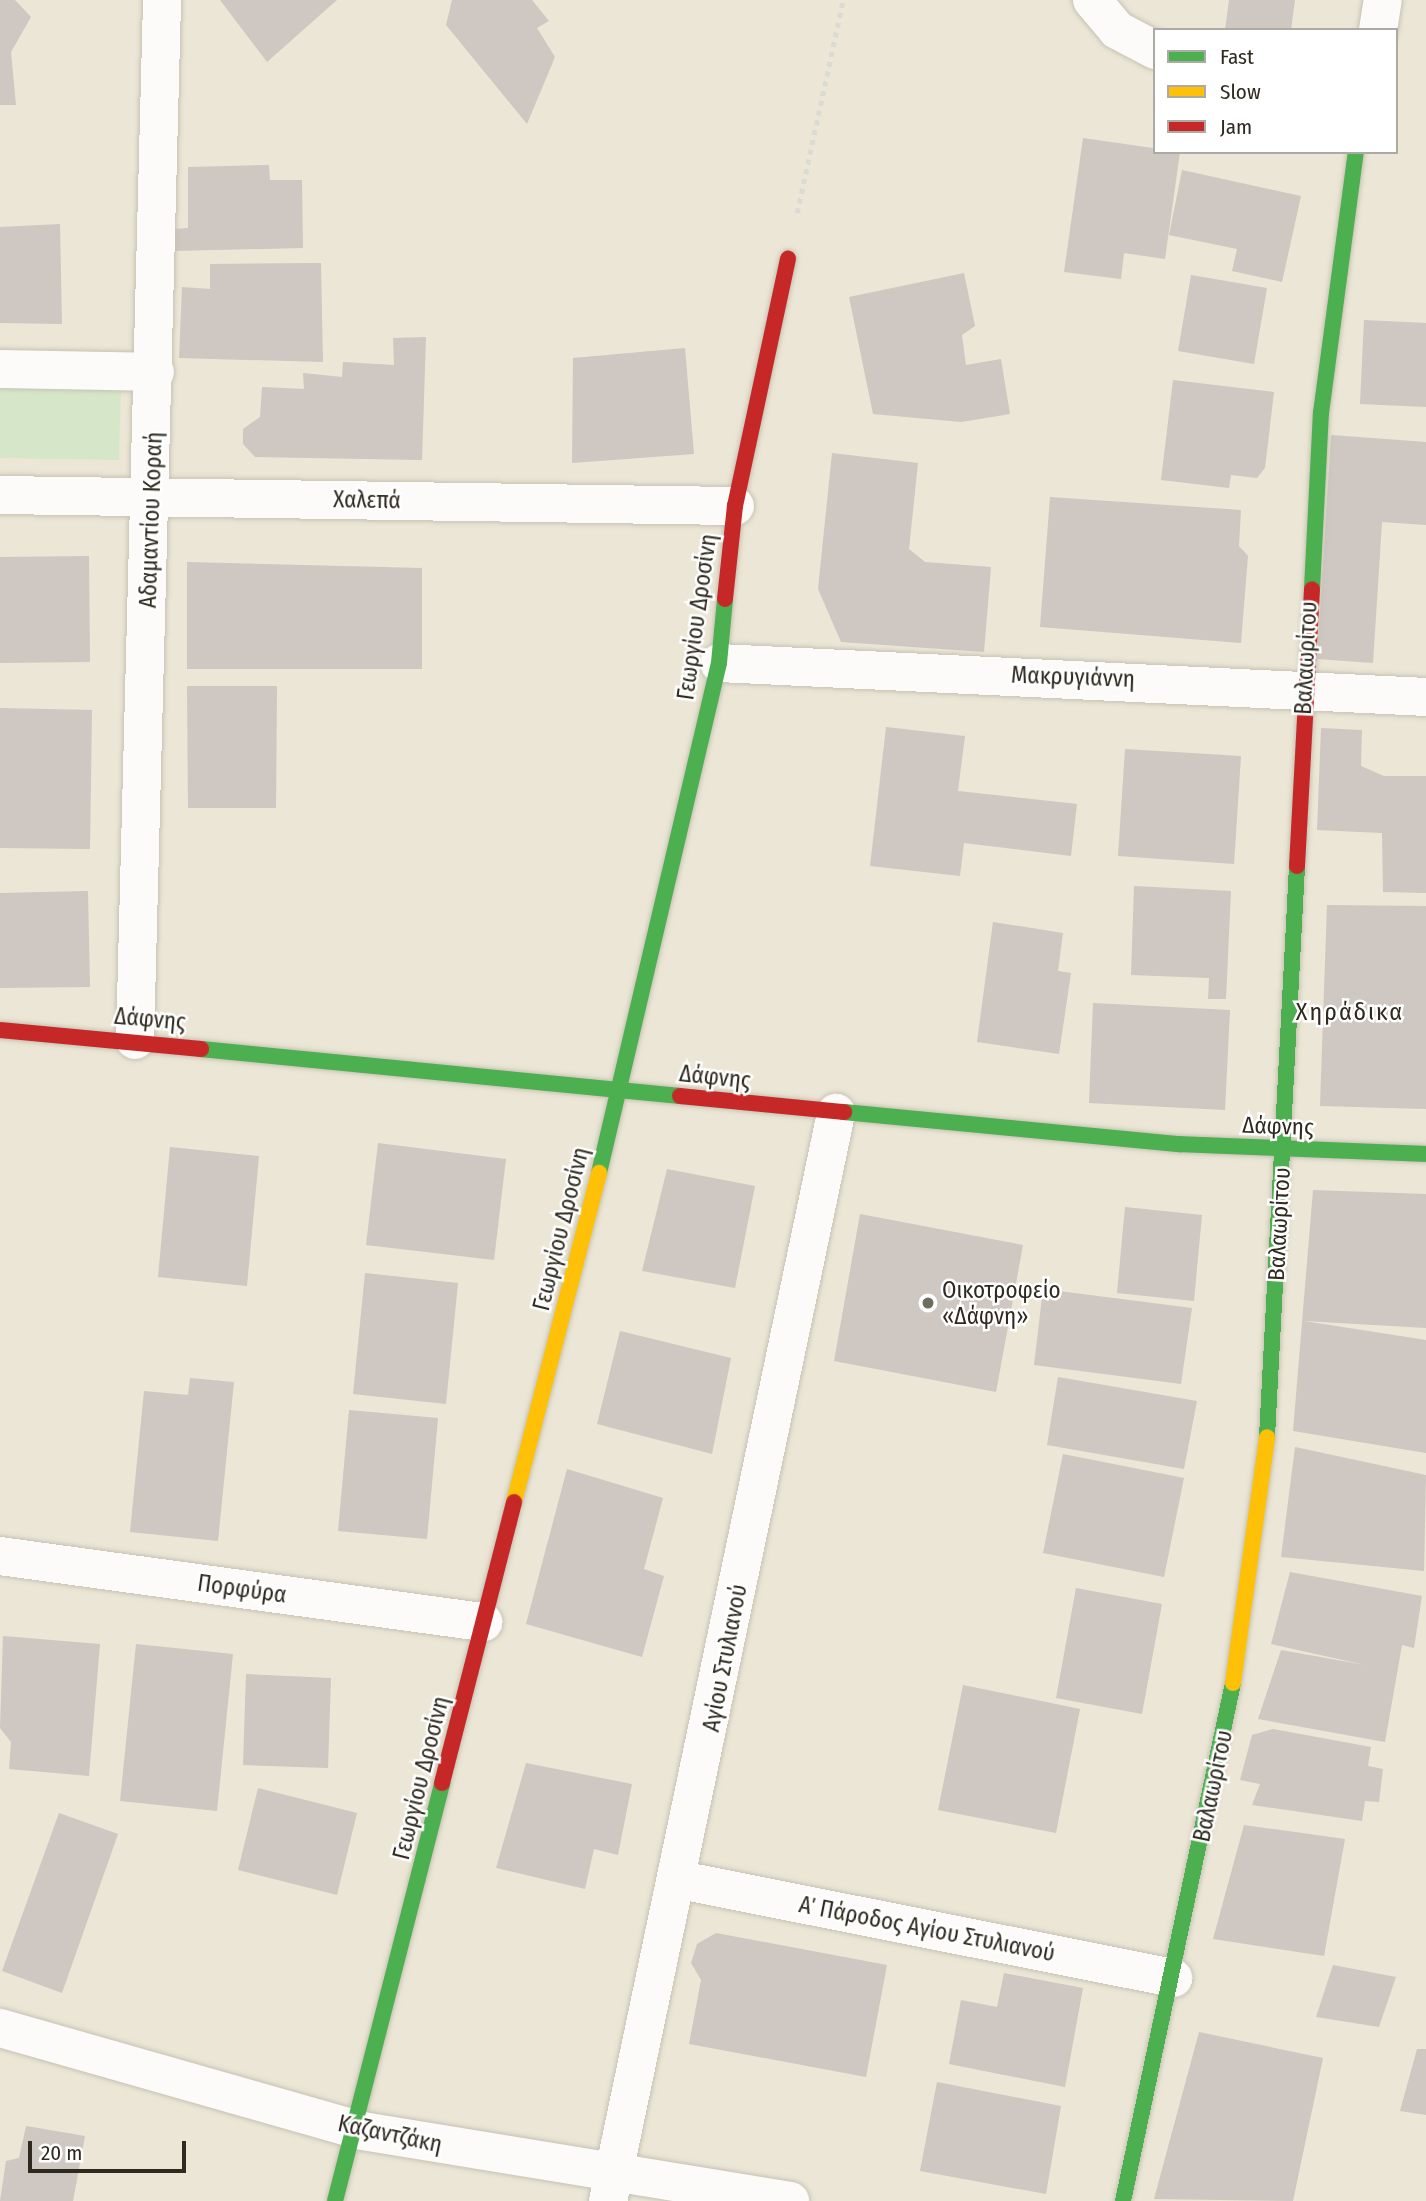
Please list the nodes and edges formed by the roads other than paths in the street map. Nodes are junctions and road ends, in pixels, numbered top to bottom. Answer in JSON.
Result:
{"nodes":[{"id":1,"x":162,"y":0,"type":"edge"},
{"id":2,"x":1091,"y":0,"type":"edge"},
{"id":3,"x":1383,"y":0,"type":"edge"},
{"id":4,"x":1378,"y":28,"type":"edge"},
{"id":5,"x":1153,"y":49,"type":"edge"},
{"id":6,"x":1352,"y":154,"type":"edge"},
{"id":7,"x":788,"y":259,"type":"road end"},
{"id":8,"x":0,"y":369,"type":"edge"},
{"id":9,"x":155,"y":372,"type":"junction"},
{"id":10,"x":0,"y":495,"type":"edge"},
{"id":11,"x":152,"y":497,"type":"junction"},
{"id":12,"x":735,"y":506,"type":"junction"},
{"id":13,"x":719,"y":663,"type":"junction"},
{"id":14,"x":1304,"y":687,"type":"junction"},
{"id":15,"x":1426,"y":697,"type":"edge"},
{"id":16,"x":0,"y":1030,"type":"edge"},
{"id":17,"x":135,"y":1040,"type":"junction"},
{"id":18,"x":620,"y":1090,"type":"junction"},
{"id":19,"x":836,"y":1113,"type":"junction"},
{"id":20,"x":1283,"y":1150,"type":"junction"},
{"id":21,"x":1426,"y":1154,"type":"edge"},
{"id":22,"x":0,"y":1556,"type":"edge"},
{"id":23,"x":484,"y":1622,"type":"junction"},
{"id":24,"x":680,"y":1880,"type":"junction"},
{"id":25,"x":1173,"y":1978,"type":"junction"},
{"id":26,"x":0,"y":2028,"type":"edge"},
{"id":27,"x":357,"y":2130,"type":"junction"},
{"id":28,"x":611,"y":2188,"type":"edge"},
{"id":29,"x":335,"y":2201,"type":"edge"},
{"id":30,"x":790,"y":2201,"type":"edge"},
{"id":31,"x":1123,"y":2201,"type":"edge"}],
"edges":[{"from":1,"to":9,"type":"street","name":"Αδαμαντίου Κοραή"},
{"from":2,"to":5,"type":"street"},
{"from":3,"to":4,"type":"street"},
{"from":6,"to":14,"type":"street","name":"Βαλαωρίτου"},
{"from":7,"to":12,"type":"street","name":"Γεωργίου Δροσίνη"},
{"from":8,"to":9,"type":"street"},
{"from":9,"to":11,"type":"street","name":"Αδαμαντίου Κοραή"},
{"from":10,"to":11,"type":"street","name":"Χαλεπά"},
{"from":11,"to":12,"type":"street","name":"Χαλεπά"},
{"from":11,"to":17,"type":"street","name":"Αδαμαντίου Κοραή"},
{"from":12,"to":13,"type":"street","name":"Γεωργίου Δροσίνη"},
{"from":13,"to":14,"type":"street","name":"Μακρυγιάννη"},
{"from":13,"to":18,"type":"street","name":"Γεωργίου Δροσίνη"},
{"from":14,"to":15,"type":"street","name":"Μακρυγιάννη"},
{"from":14,"to":20,"type":"street","name":"Βαλαωρίτου"},
{"from":16,"to":17,"type":"street","name":"Δάφνης"},
{"from":17,"to":18,"type":"street","name":"Δάφνης"},
{"from":18,"to":19,"type":"street","name":"Δάφνης"},
{"from":18,"to":23,"type":"street","name":"Γεωργίου Δροσίνη"},
{"from":19,"to":20,"type":"street","name":"Δάφνης"},
{"from":19,"to":24,"type":"street","name":"Αγίου Στυλιανού"},
{"from":20,"to":21,"type":"street","name":"Δάφνης"},
{"from":20,"to":25,"type":"street","name":"Βαλαωρίτου"},
{"from":22,"to":23,"type":"street","name":"Πορφύρα"},
{"from":23,"to":27,"type":"street","name":"Γεωργίου Δροσίνη"},
{"from":24,"to":25,"type":"street","name":"Α΄ Πάροδος Αγίου Στυλιανού"},
{"from":24,"to":28,"type":"street","name":"Αγίου Στυλιανού"},
{"from":25,"to":31,"type":"street","name":"Βαλαωρίτου"},
{"from":26,"to":27,"type":"street","name":"Καζαντζάκη"},
{"from":27,"to":28,"type":"street","name":"Καζαντζάκη"},
{"from":27,"to":29,"type":"street","name":"Γεωργίου Δροσίνη"},
{"from":28,"to":30,"type":"street","name":"Καζαντζάκη"}]}
